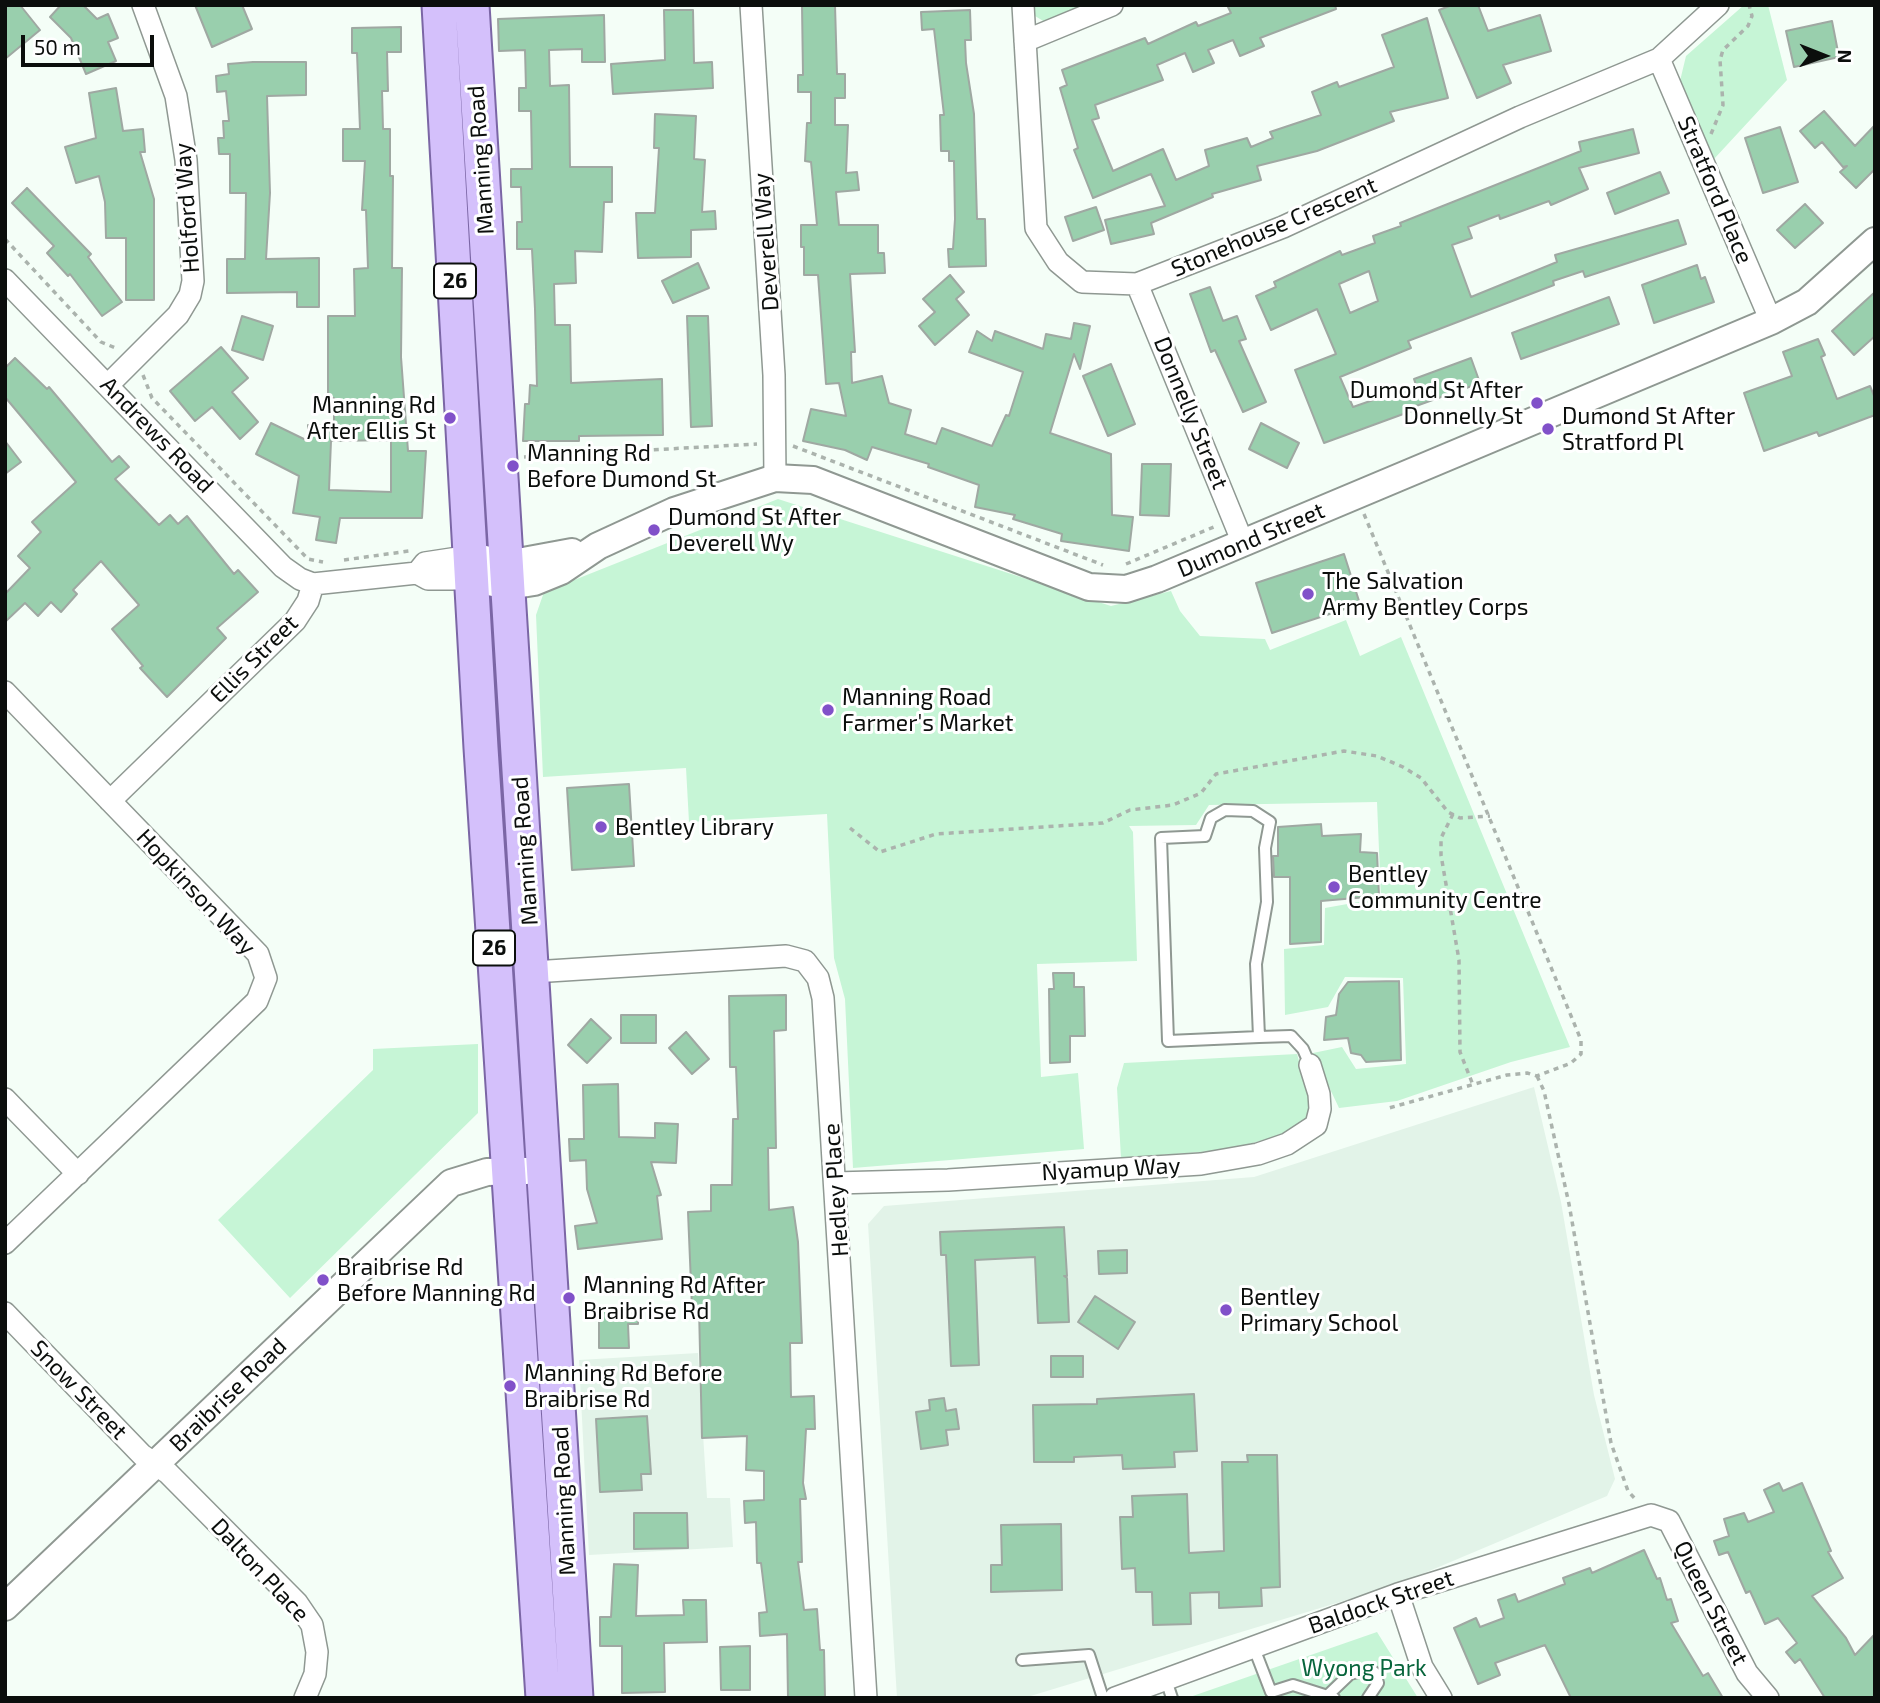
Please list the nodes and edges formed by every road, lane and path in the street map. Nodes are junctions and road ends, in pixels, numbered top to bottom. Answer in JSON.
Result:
{"nodes":[{"id":1,"x":143,"y":5,"type":"edge"},
{"id":2,"x":439,"y":5,"type":"edge"},
{"id":3,"x":472,"y":5,"type":"edge"},
{"id":4,"x":751,"y":5,"type":"edge"},
{"id":5,"x":1023,"y":5,"type":"edge"},
{"id":6,"x":1112,"y":5,"type":"edge"},
{"id":7,"x":1718,"y":5,"type":"edge"},
{"id":8,"x":1749,"y":5,"type":"edge"},
{"id":9,"x":1025,"y":41,"type":"junction"},
{"id":10,"x":1659,"y":59,"type":"junction"},
{"id":11,"x":1704,"y":140,"type":"dead end"},
{"id":12,"x":5,"y":239,"type":"edge"},
{"id":13,"x":1875,"y":241,"type":"edge"},
{"id":14,"x":5,"y":280,"type":"edge"},
{"id":15,"x":1137,"y":284,"type":"junction"},
{"id":16,"x":1771,"y":321,"type":"junction"},
{"id":17,"x":131,"y":361,"type":"junction"},
{"id":18,"x":108,"y":384,"type":"junction"},
{"id":19,"x":763,"y":444,"type":"dead end"},
{"id":20,"x":789,"y":444,"type":"dead end"},
{"id":21,"x":520,"y":458,"type":"dead end"},
{"id":22,"x":775,"y":478,"type":"junction"},
{"id":23,"x":1357,"y":496,"type":"junction"},
{"id":24,"x":1221,"y":524,"type":"dead end"},
{"id":25,"x":1243,"y":543,"type":"junction"},
{"id":26,"x":416,"y":551,"type":"dead end"},
{"id":27,"x":472,"y":568,"type":"junction"},
{"id":28,"x":508,"y":575,"type":"junction"},
{"id":29,"x":313,"y":584,"type":"junction"},
{"id":30,"x":5,"y":692,"type":"edge"},
{"id":31,"x":110,"y":800,"type":"junction"},
{"id":32,"x":1453,"y":814,"type":"junction"},
{"id":33,"x":1490,"y":816,"type":"junction"},
{"id":34,"x":850,"y":828,"type":"dead end"},
{"id":35,"x":533,"y":972,"type":"junction"},
{"id":36,"x":1259,"y":1037,"type":"junction"},
{"id":37,"x":1310,"y":1065,"type":"joint"},
{"id":38,"x":1537,"y":1076,"type":"junction"},
{"id":39,"x":1473,"y":1085,"type":"junction"},
{"id":40,"x":5,"y":1099,"type":"edge"},
{"id":41,"x":1389,"y":1108,"type":"dead end"},
{"id":42,"x":544,"y":1156,"type":"junction"},
{"id":43,"x":508,"y":1161,"type":"junction"},
{"id":44,"x":78,"y":1174,"type":"junction"},
{"id":45,"x":835,"y":1183,"type":"junction"},
{"id":46,"x":5,"y":1243,"type":"edge"},
{"id":47,"x":5,"y":1313,"type":"edge"},
{"id":48,"x":155,"y":1464,"type":"junction"},
{"id":49,"x":1651,"y":1515,"type":"junction"},
{"id":50,"x":1398,"y":1594,"type":"junction"},
{"id":51,"x":5,"y":1607,"type":"edge"},
{"id":52,"x":1254,"y":1647,"type":"junction"},
{"id":53,"x":1022,"y":1660,"type":"dead end"},
{"id":54,"x":1169,"y":1689,"type":"edge"},
{"id":55,"x":1330,"y":1697,"type":"edge"},
{"id":56,"x":305,"y":1698,"type":"edge"},
{"id":57,"x":543,"y":1698,"type":"edge"},
{"id":58,"x":576,"y":1698,"type":"edge"},
{"id":59,"x":866,"y":1698,"type":"edge"},
{"id":60,"x":1103,"y":1698,"type":"edge"},
{"id":61,"x":1115,"y":1698,"type":"edge"},
{"id":62,"x":1367,"y":1698,"type":"edge"},
{"id":63,"x":1441,"y":1698,"type":"edge"},
{"id":64,"x":1768,"y":1698,"type":"edge"}],
"edges":[{"from":1,"to":17,"type":"street","name":"Holford Way"},
{"from":2,"to":27,"type":"main road","name":"Manning Road","number":"26"},
{"from":3,"to":28,"type":"main road","name":"Manning Road","number":"26"},
{"from":4,"to":22,"type":"street","name":"Deverell Way"},
{"from":5,"to":9,"type":"street","name":"Stonehouse Crescent"},
{"from":6,"to":9,"type":"street"},
{"from":7,"to":10,"type":"street","name":"Stonehouse Crescent"},
{"from":8,"to":11,"type":"path"},
{"from":9,"to":15,"type":"street","name":"Stonehouse Crescent"},
{"from":10,"to":15,"type":"street","name":"Stonehouse Crescent"},
{"from":10,"to":16,"type":"street","name":"Stratford Place"},
{"from":12,"to":17,"type":"path"},
{"from":13,"to":16,"type":"street","name":"Dumond Street"},
{"from":14,"to":18,"type":"street","name":"Andrews Road"},
{"from":15,"to":25,"type":"street","name":"Donnelly Street"},
{"from":16,"to":23,"type":"street","name":"Dumond Street"},
{"from":17,"to":18,"type":"street","name":"Holford Way"},
{"from":17,"to":26,"type":"path"},
{"from":18,"to":29,"type":"street","name":"Andrews Road"},
{"from":19,"to":21,"type":"path"},
{"from":20,"to":24,"type":"path"},
{"from":22,"to":25,"type":"street","name":"Dumond Street"},
{"from":22,"to":28,"type":"street","name":"Dumond Street"},
{"from":23,"to":25,"type":"street","name":"Dumond Street"},
{"from":23,"to":33,"type":"path"},
{"from":27,"to":28,"type":"street","name":"Dumond Street"},
{"from":27,"to":29,"type":"street"},
{"from":27,"to":43,"type":"main road","name":"Manning Road","number":"26"},
{"from":28,"to":35,"type":"main road","name":"Manning Road","number":"26"},
{"from":29,"to":31,"type":"street","name":"Ellis Street"},
{"from":30,"to":31,"type":"street","name":"Hopkinson Way"},
{"from":31,"to":44,"type":"street","name":"Hopkinson Way"},
{"from":32,"to":33,"type":"path"},
{"from":32,"to":34,"type":"path"},
{"from":32,"to":39,"type":"path"},
{"from":33,"to":38,"type":"path"},
{"from":35,"to":42,"type":"main road","name":"Manning Road","number":"26"},
{"from":35,"to":45,"type":"street","name":"Hedley Place"},
{"from":36,"to":36,"type":"lane"},
{"from":36,"to":37,"type":"lane"},
{"from":37,"to":45,"type":"street","name":"Nyamup Way"},
{"from":38,"to":39,"type":"path"},
{"from":38,"to":49,"type":"path"},
{"from":39,"to":41,"type":"path"},
{"from":40,"to":44,"type":"street"},
{"from":42,"to":43,"type":"street","name":"Braibrise Road"},
{"from":42,"to":58,"type":"main road","name":"Manning Road","number":"26"},
{"from":43,"to":48,"type":"street","name":"Braibrise Road"},
{"from":43,"to":57,"type":"main road","name":"Manning Road","number":"26"},
{"from":44,"to":46,"type":"street","name":"Hopkinson Way"},
{"from":45,"to":59,"type":"street","name":"Hedley Place"},
{"from":47,"to":48,"type":"street","name":"Snow Street"},
{"from":48,"to":51,"type":"street","name":"Braibrise Road"},
{"from":48,"to":56,"type":"street","name":"Dalton Place"},
{"from":49,"to":50,"type":"street","name":"Baldock Street"},
{"from":49,"to":64,"type":"street","name":"Queen Street"},
{"from":50,"to":52,"type":"street","name":"Baldock Street"},
{"from":50,"to":63,"type":"street"},
{"from":52,"to":54,"type":"street","name":"Baldock Street"},
{"from":52,"to":55,"type":"lane"},
{"from":53,"to":60,"type":"lane"},
{"from":54,"to":61,"type":"street","name":"Baldock Street"},
{"from":55,"to":62,"type":"lane"}]}
